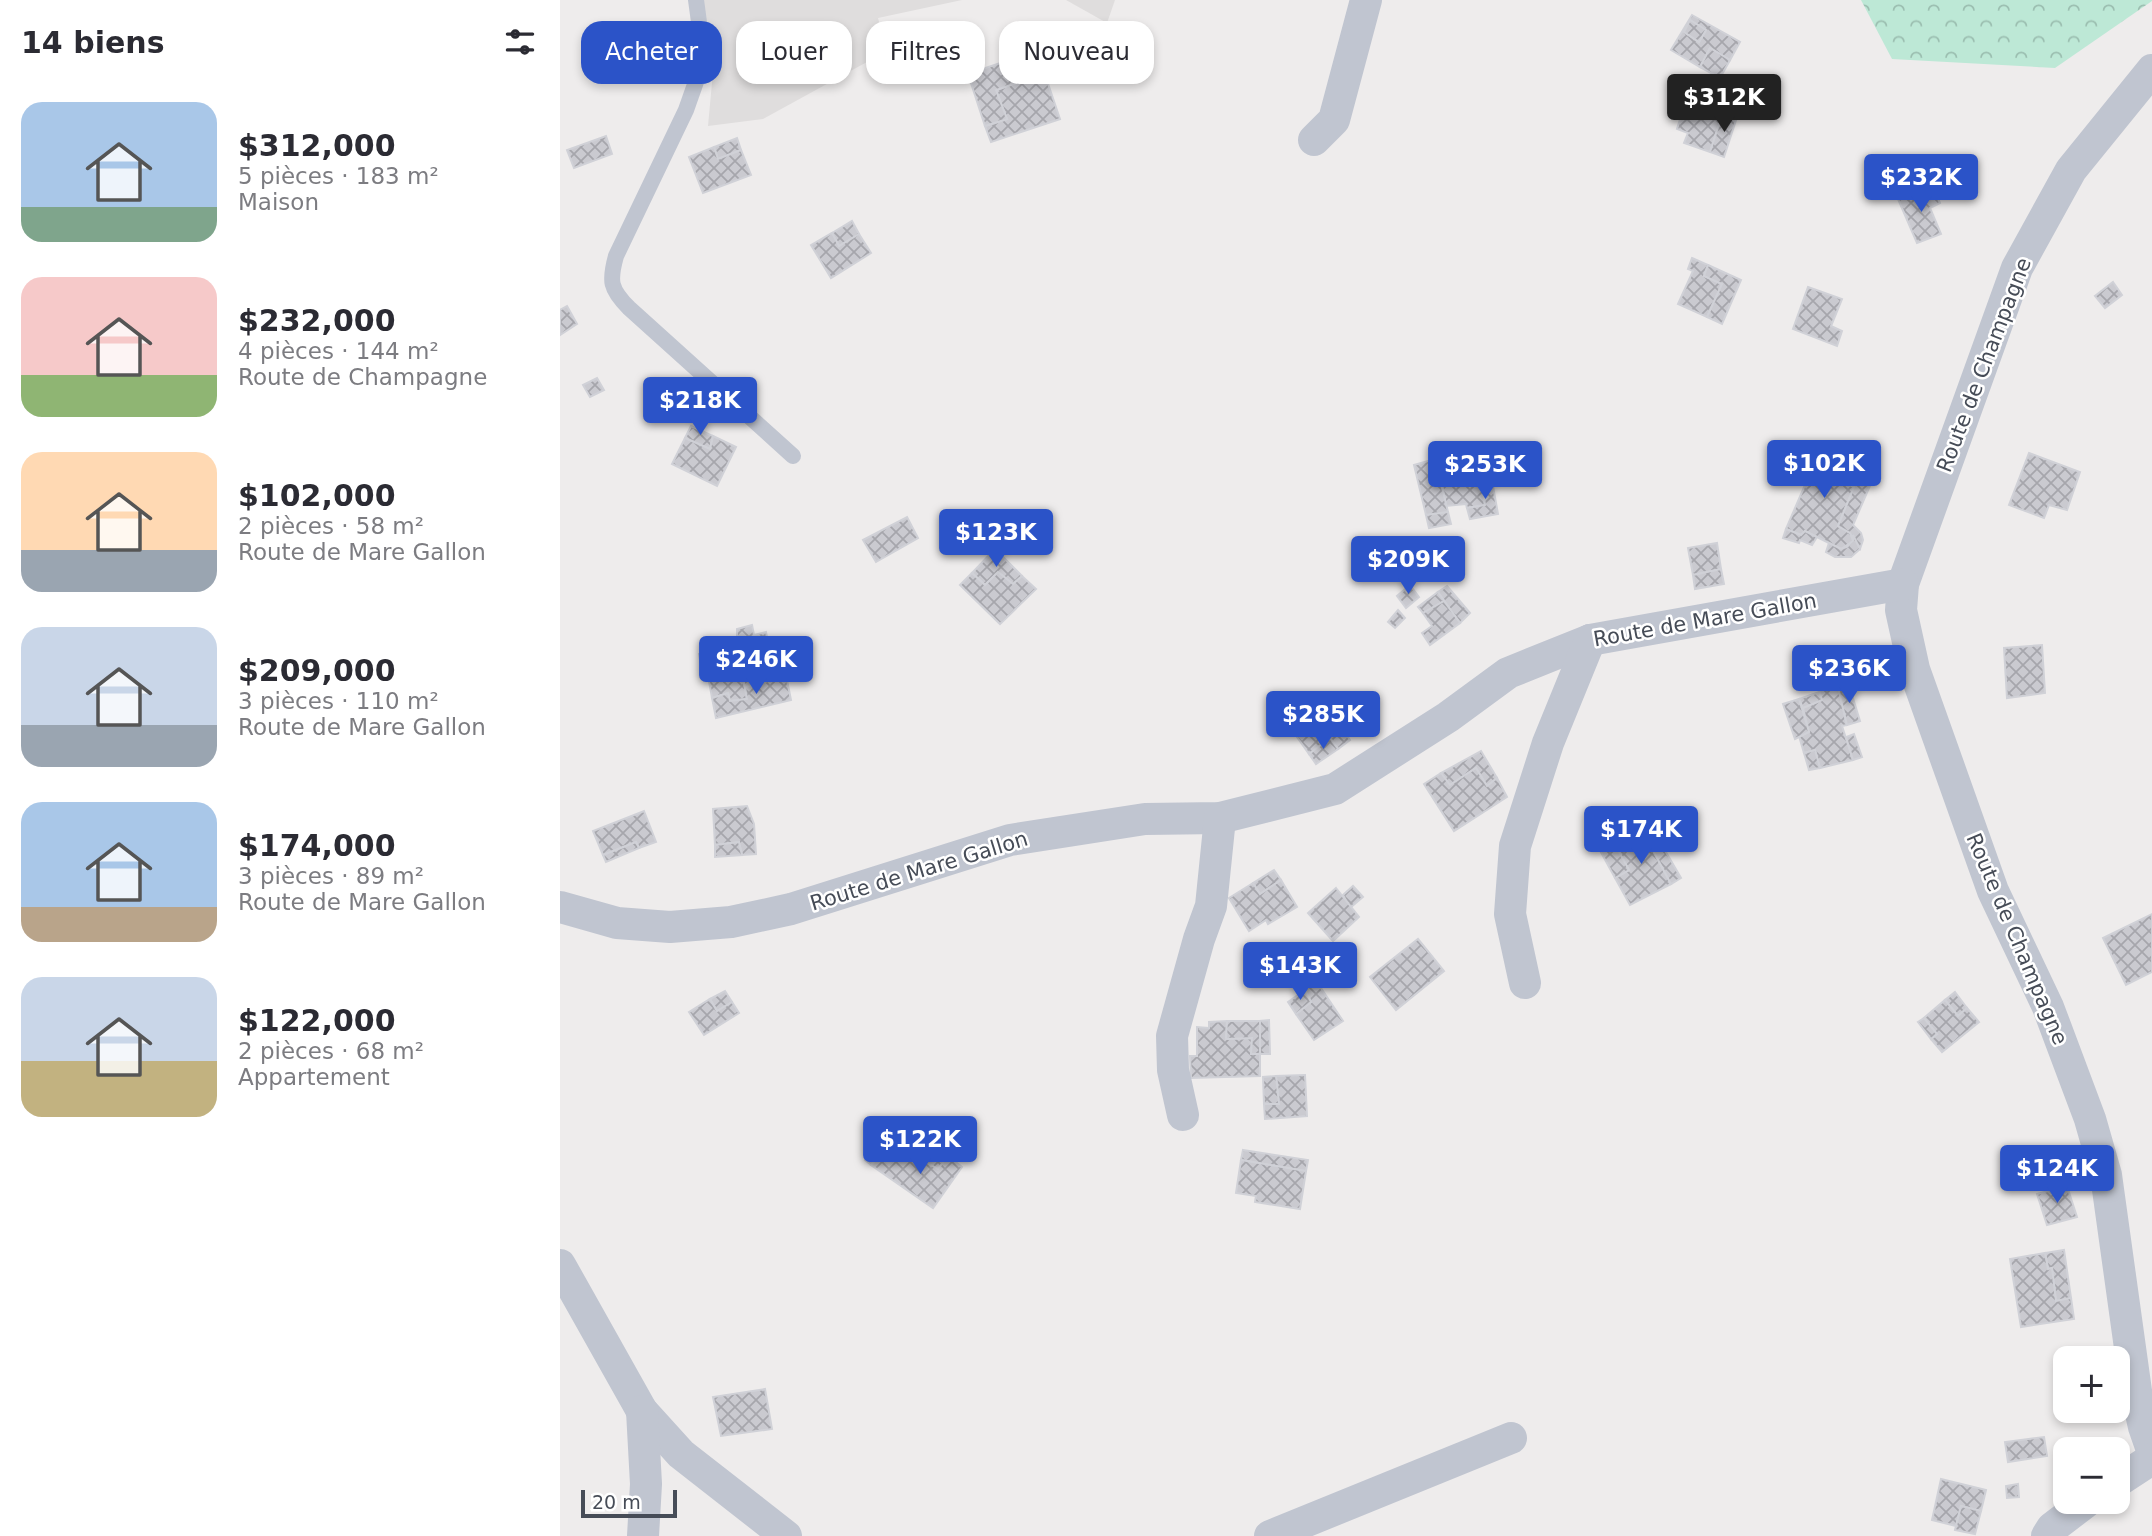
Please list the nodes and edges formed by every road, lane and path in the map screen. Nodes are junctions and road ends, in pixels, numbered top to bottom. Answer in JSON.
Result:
{"nodes":[{"id":1,"x":696,"y":0,"type":"edge"},
{"id":2,"x":1366,"y":0,"type":"edge"},
{"id":3,"x":2152,"y":70,"type":"edge"},
{"id":4,"x":1314,"y":139,"type":"dead end"},
{"id":5,"x":793,"y":456,"type":"dead end"},
{"id":6,"x":1903,"y":584,"type":"junction"},
{"id":7,"x":1590,"y":640,"type":"junction"},
{"id":8,"x":1220,"y":818,"type":"junction"},
{"id":9,"x":560,"y":907,"type":"edge"},
{"id":10,"x":1525,"y":983,"type":"dead end"},
{"id":11,"x":1183,"y":1115,"type":"dead end"},
{"id":12,"x":560,"y":1265,"type":"edge"},
{"id":13,"x":2141,"y":1334,"type":"edge"},
{"id":14,"x":642,"y":1411,"type":"junction"},
{"id":15,"x":1511,"y":1438,"type":"dead end"},
{"id":16,"x":2152,"y":1450,"type":"edge"},
{"id":17,"x":2152,"y":1460,"type":"edge"},
{"id":18,"x":2130,"y":1473,"type":"edge"},
{"id":19,"x":646,"y":1484,"type":"junction"},
{"id":20,"x":2070,"y":1514,"type":"edge"},
{"id":21,"x":643,"y":1536,"type":"edge"},
{"id":22,"x":658,"y":1536,"type":"edge"},
{"id":23,"x":786,"y":1536,"type":"edge"},
{"id":24,"x":1270,"y":1536,"type":"edge"},
{"id":25,"x":2047,"y":1536,"type":"edge"}],
"edges":[{"from":1,"to":5,"type":"lane"},
{"from":2,"to":4,"type":"street"},
{"from":3,"to":6,"type":"street","name":"Route de Champagne"},
{"from":6,"to":7,"type":"street","name":"Route de Mare Gallon"},
{"from":6,"to":13,"type":"street","name":"Route de Champagne"},
{"from":7,"to":8,"type":"street","name":"Route de Mare Gallon"},
{"from":7,"to":10,"type":"street"},
{"from":8,"to":9,"type":"street","name":"Route de Mare Gallon"},
{"from":8,"to":11,"type":"street"},
{"from":12,"to":14,"type":"street"},
{"from":13,"to":16,"type":"street","name":"Route de Champagne"},
{"from":14,"to":19,"type":"street"},
{"from":14,"to":23,"type":"street"},
{"from":15,"to":24,"type":"street"},
{"from":17,"to":18,"type":"street"},
{"from":19,"to":21,"type":"street"},
{"from":19,"to":22,"type":"street"},
{"from":20,"to":25,"type":"street"}]}
